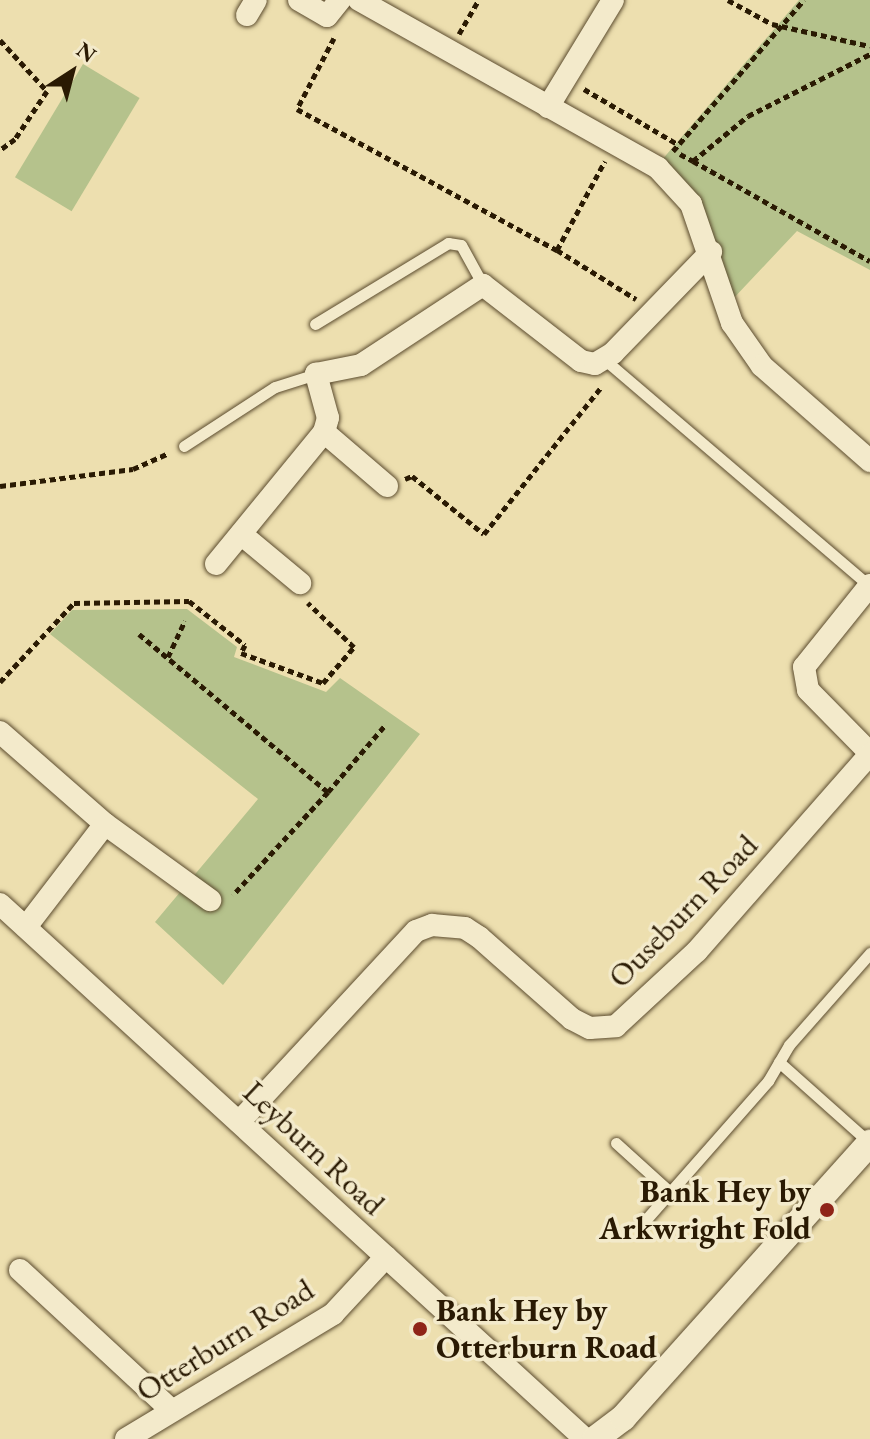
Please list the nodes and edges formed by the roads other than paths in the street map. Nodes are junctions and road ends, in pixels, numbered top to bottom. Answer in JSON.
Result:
{"nodes":[{"id":1,"x":299,"y":0,"type":"edge"},
{"id":2,"x":359,"y":0,"type":"edge"},
{"id":3,"x":613,"y":0,"type":"edge"},
{"id":4,"x":335,"y":8,"type":"edge"},
{"id":5,"x":548,"y":107,"type":"junction"},
{"id":6,"x":711,"y":252,"type":"junction"},
{"id":7,"x":483,"y":285,"type":"junction"},
{"id":8,"x":315,"y":324,"type":"dead end"},
{"id":9,"x":610,"y":365,"type":"junction"},
{"id":10,"x":316,"y":374,"type":"junction"},
{"id":11,"x":324,"y":432,"type":"junction"},
{"id":12,"x":184,"y":446,"type":"road end"},
{"id":13,"x":866,"y":449,"type":"edge"},
{"id":14,"x":387,"y":486,"type":"road end"},
{"id":15,"x":241,"y":534,"type":"junction"},
{"id":16,"x":216,"y":564,"type":"dead end"},
{"id":17,"x":300,"y":583,"type":"road end"},
{"id":18,"x":870,"y":586,"type":"edge"},
{"id":19,"x":0,"y":732,"type":"edge"},
{"id":20,"x":870,"y":753,"type":"edge"},
{"id":21,"x":105,"y":824,"type":"junction"},
{"id":22,"x":210,"y":900,"type":"road end"},
{"id":23,"x":0,"y":904,"type":"edge"},
{"id":24,"x":26,"y":927,"type":"junction"},
{"id":25,"x":870,"y":953,"type":"edge"},
{"id":26,"x":779,"y":1062,"type":"junction"},
{"id":27,"x":239,"y":1122,"type":"junction"},
{"id":28,"x":616,"y":1143,"type":"dead end"},
{"id":29,"x":870,"y":1143,"type":"edge"},
{"id":30,"x":670,"y":1192,"type":"junction"},
{"id":31,"x":642,"y":1224,"type":"dead end"},
{"id":32,"x":386,"y":1257,"type":"junction"},
{"id":33,"x":20,"y":1270,"type":"dead end"},
{"id":34,"x":172,"y":1411,"type":"junction"},
{"id":35,"x":126,"y":1439,"type":"edge"},
{"id":36,"x":585,"y":1439,"type":"edge"},
{"id":37,"x":595,"y":1439,"type":"edge"}],
"edges":[{"from":1,"to":4,"type":"street"},
{"from":2,"to":5,"type":"street"},
{"from":3,"to":5,"type":"street"},
{"from":5,"to":6,"type":"street"},
{"from":6,"to":9,"type":"street"},
{"from":6,"to":13,"type":"street"},
{"from":7,"to":8,"type":"lane"},
{"from":7,"to":9,"type":"street"},
{"from":7,"to":10,"type":"street"},
{"from":9,"to":18,"type":"lane"},
{"from":10,"to":11,"type":"street"},
{"from":10,"to":12,"type":"lane"},
{"from":11,"to":14,"type":"street"},
{"from":11,"to":15,"type":"street"},
{"from":15,"to":16,"type":"street"},
{"from":15,"to":17,"type":"street"},
{"from":18,"to":20,"type":"street"},
{"from":19,"to":21,"type":"street"},
{"from":20,"to":27,"type":"street","name":"Ouseburn Road"},
{"from":21,"to":22,"type":"street"},
{"from":21,"to":24,"type":"street"},
{"from":23,"to":24,"type":"street","name":"Leyburn Road"},
{"from":24,"to":27,"type":"street","name":"Leyburn Road"},
{"from":25,"to":26,"type":"lane"},
{"from":26,"to":29,"type":"lane"},
{"from":26,"to":30,"type":"lane"},
{"from":27,"to":32,"type":"street","name":"Leyburn Road"},
{"from":28,"to":30,"type":"lane"},
{"from":29,"to":37,"type":"street"},
{"from":30,"to":31,"type":"lane"},
{"from":32,"to":34,"type":"street","name":"Otterburn Road"},
{"from":32,"to":36,"type":"street","name":"Leyburn Road"},
{"from":33,"to":34,"type":"street"},
{"from":34,"to":35,"type":"street","name":"Otterburn Road"}]}
